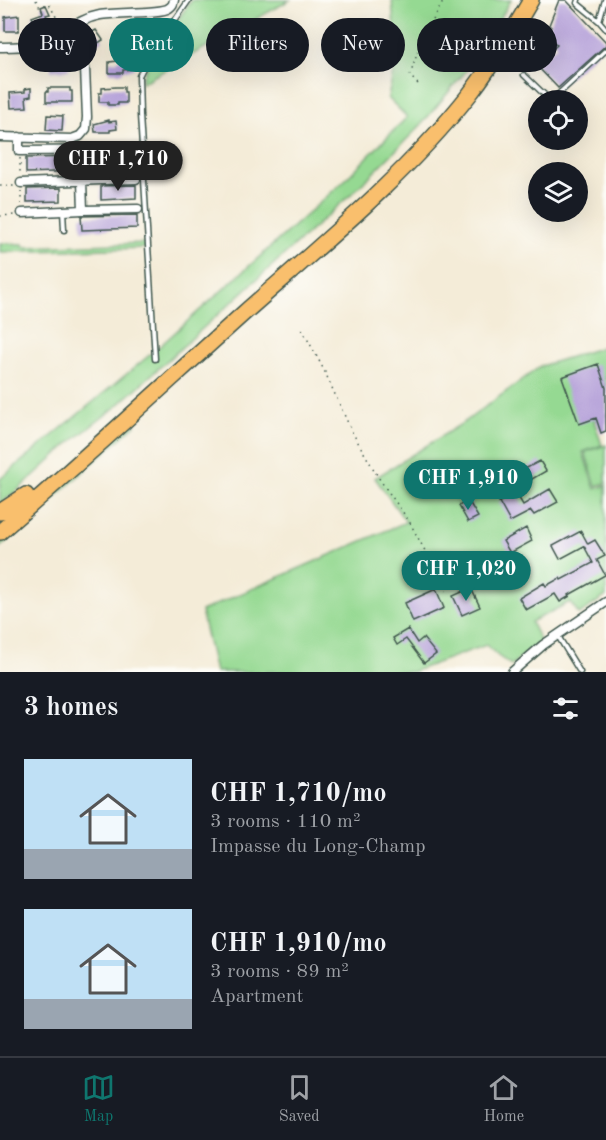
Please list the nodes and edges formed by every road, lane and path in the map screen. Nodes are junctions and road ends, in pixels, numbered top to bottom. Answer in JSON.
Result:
{"nodes":[{"id":1,"x":36,"y":0,"type":"edge"},
{"id":2,"x":174,"y":0,"type":"edge"},
{"id":3,"x":189,"y":0,"type":"edge"},
{"id":4,"x":444,"y":0,"type":"edge"},
{"id":5,"x":520,"y":0,"type":"edge"},
{"id":6,"x":531,"y":0,"type":"edge"},
{"id":7,"x":578,"y":0,"type":"edge"},
{"id":8,"x":605,"y":0,"type":"edge"},
{"id":9,"x":57,"y":18,"type":"edge"},
{"id":10,"x":88,"y":18,"type":"edge"},
{"id":11,"x":599,"y":21,"type":"junction"},
{"id":12,"x":606,"y":29,"type":"edge"},
{"id":13,"x":18,"y":46,"type":"edge"},
{"id":14,"x":0,"y":47,"type":"edge"},
{"id":15,"x":606,"y":50,"type":"edge"},
{"id":16,"x":85,"y":72,"type":"edge"},
{"id":17,"x":524,"y":75,"type":"dead end"},
{"id":18,"x":418,"y":84,"type":"dead end"},
{"id":19,"x":540,"y":90,"type":"edge"},
{"id":20,"x":562,"y":90,"type":"edge"},
{"id":21,"x":0,"y":137,"type":"edge"},
{"id":22,"x":19,"y":137,"type":"junction"},
{"id":23,"x":100,"y":150,"type":"junction"},
{"id":24,"x":135,"y":150,"type":"dead end"},
{"id":25,"x":136,"y":179,"type":"dead end"},
{"id":26,"x":101,"y":180,"type":"junction"},
{"id":27,"x":82,"y":181,"type":"junction"},
{"id":28,"x":21,"y":183,"type":"joint"},
{"id":29,"x":0,"y":186,"type":"edge"},
{"id":30,"x":138,"y":208,"type":"dead end"},
{"id":31,"x":84,"y":210,"type":"junction"},
{"id":32,"x":63,"y":211,"type":"junction"},
{"id":33,"x":22,"y":213,"type":"joint"},
{"id":34,"x":0,"y":216,"type":"edge"},
{"id":35,"x":64,"y":230,"type":"dead end"},
{"id":36,"x":302,"y":329,"type":"dead end"},
{"id":37,"x":155,"y":359,"type":"dead end"},
{"id":38,"x":26,"y":495,"type":"junction"},
{"id":39,"x":0,"y":512,"type":"edge"},
{"id":40,"x":0,"y":519,"type":"edge"},
{"id":41,"x":0,"y":532,"type":"edge"},
{"id":42,"x":446,"y":591,"type":"dead end"},
{"id":43,"x":606,"y":602,"type":"edge"},
{"id":44,"x":557,"y":635,"type":"junction"},
{"id":45,"x":512,"y":672,"type":"edge"},
{"id":46,"x":580,"y":672,"type":"edge"}],
"edges":[{"from":1,"to":9,"type":"path"},
{"from":2,"to":10,"type":"street"},
{"from":3,"to":37,"type":"lane"},
{"from":4,"to":18,"type":"path"},
{"from":5,"to":38,"type":"highway"},
{"from":6,"to":41,"type":"highway"},
{"from":7,"to":11,"type":"lane"},
{"from":8,"to":11,"type":"lane"},
{"from":11,"to":12,"type":"lane"},
{"from":13,"to":14,"type":"street"},
{"from":15,"to":20,"type":"lane"},
{"from":16,"to":22,"type":"street"},
{"from":17,"to":19,"type":"lane"},
{"from":21,"to":22,"type":"street"},
{"from":22,"to":23,"type":"street"},
{"from":23,"to":24,"type":"street"},
{"from":23,"to":26,"type":"street"},
{"from":25,"to":26,"type":"street"},
{"from":26,"to":27,"type":"street"},
{"from":27,"to":28,"type":"street"},
{"from":27,"to":31,"type":"street"},
{"from":28,"to":29,"type":"path"},
{"from":30,"to":31,"type":"street"},
{"from":31,"to":32,"type":"street"},
{"from":32,"to":33,"type":"street"},
{"from":32,"to":35,"type":"lane"},
{"from":33,"to":34,"type":"path"},
{"from":36,"to":42,"type":"path"},
{"from":38,"to":39,"type":"highway"},
{"from":38,"to":40,"type":"highway"},
{"from":43,"to":44,"type":"street"},
{"from":44,"to":45,"type":"street"},
{"from":44,"to":46,"type":"lane"}]}
